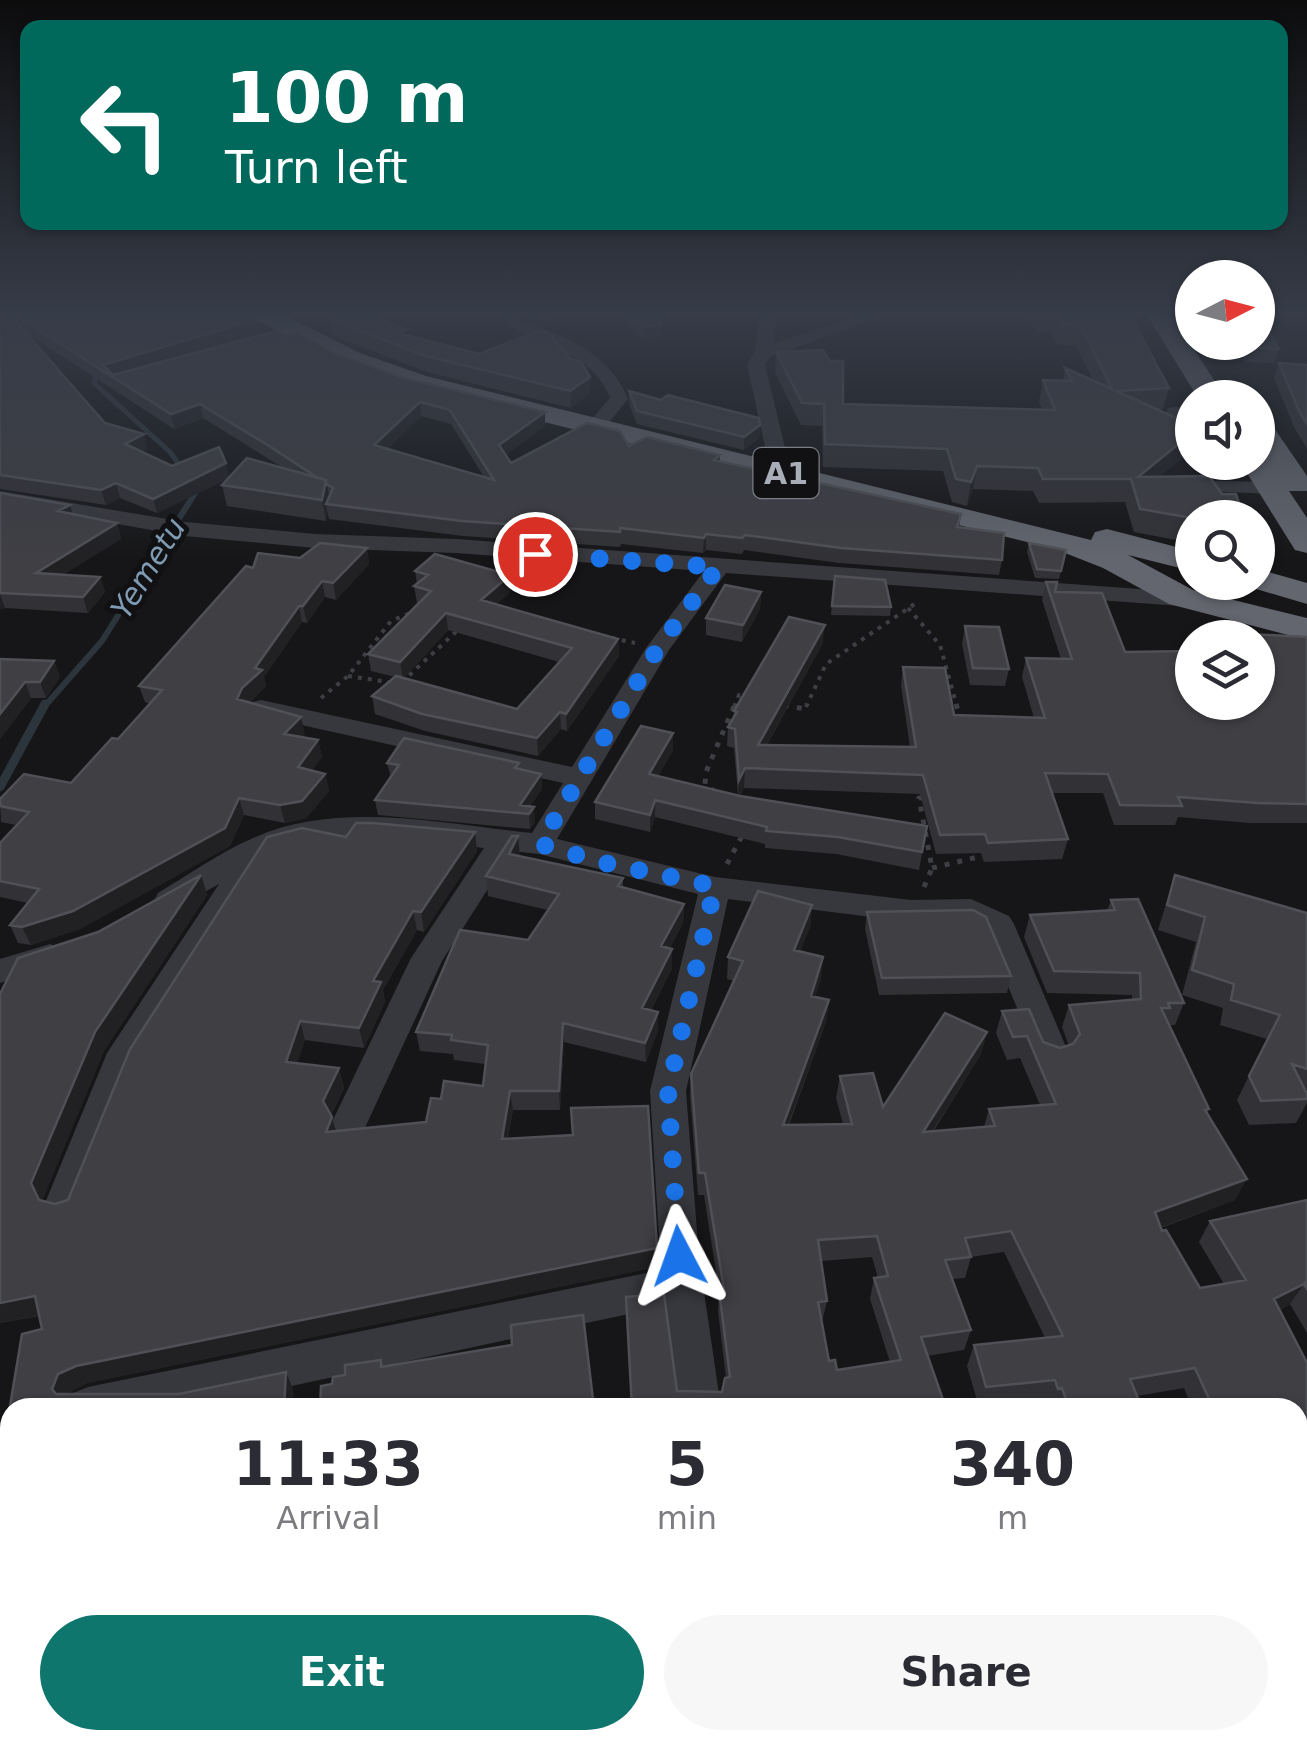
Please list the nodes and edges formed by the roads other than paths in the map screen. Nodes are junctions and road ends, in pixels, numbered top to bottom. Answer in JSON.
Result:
{"nodes":[{"id":1,"x":491,"y":397,"type":"edge"},
{"id":2,"x":618,"y":397,"type":"edge"},
{"id":3,"x":761,"y":397,"type":"edge"},
{"id":4,"x":600,"y":422,"type":"junction"},
{"id":5,"x":1275,"y":450,"type":"edge"},
{"id":6,"x":776,"y":465,"type":"junction"},
{"id":7,"x":1243,"y":480,"type":"edge"},
{"id":8,"x":1266,"y":480,"type":"edge"},
{"id":9,"x":1216,"y":487,"type":"edge"},
{"id":10,"x":0,"y":498,"type":"edge"},
{"id":11,"x":1307,"y":498,"type":"edge"},
{"id":12,"x":1307,"y":543,"type":"edge"},
{"id":13,"x":1092,"y":550,"type":"junction"},
{"id":14,"x":1175,"y":557,"type":"edge"},
{"id":15,"x":718,"y":567,"type":"junction"},
{"id":16,"x":1275,"y":584,"type":"edge"},
{"id":17,"x":1085,"y":590,"type":"junction"},
{"id":18,"x":1175,"y":591,"type":"edge"},
{"id":19,"x":1307,"y":594,"type":"edge"},
{"id":20,"x":1175,"y":598,"type":"edge"},
{"id":21,"x":1194,"y":600,"type":"edge"},
{"id":22,"x":1307,"y":629,"type":"edge"},
{"id":23,"x":261,"y":708,"type":"edge"},
{"id":24,"x":583,"y":778,"type":"junction"},
{"id":25,"x":505,"y":839,"type":"junction"},
{"id":26,"x":540,"y":844,"type":"junction"},
{"id":27,"x":260,"y":846,"type":"junction"},
{"id":28,"x":721,"y":875,"type":"junction"},
{"id":29,"x":140,"y":916,"type":"edge"},
{"id":30,"x":78,"y":945,"type":"edge"},
{"id":31,"x":0,"y":971,"type":"edge"},
{"id":32,"x":1052,"y":1054,"type":"edge"},
{"id":33,"x":350,"y":1122,"type":"dead end"},
{"id":34,"x":64,"y":1203,"type":"edge"},
{"id":35,"x":682,"y":1284,"type":"junction"},
{"id":36,"x":136,"y":1398,"type":"edge"},
{"id":37,"x":699,"y":1398,"type":"edge"}],
"edges":[{"from":1,"to":4,"type":"highway","number":"A1"},
{"from":2,"to":4,"type":"street"},
{"from":3,"to":6,"type":"street"},
{"from":4,"to":6,"type":"highway","number":"A1"},
{"from":5,"to":11,"type":"highway"},
{"from":6,"to":13,"type":"highway","number":"A1"},
{"from":6,"to":14,"type":"highway","number":"A1"},
{"from":7,"to":9,"type":"street"},
{"from":8,"to":12,"type":"highway"},
{"from":10,"to":15,"type":"street"},
{"from":13,"to":17,"type":"street"},
{"from":13,"to":18,"type":"highway","number":"A1"},
{"from":15,"to":17,"type":"street"},
{"from":15,"to":24,"type":"street"},
{"from":16,"to":19,"type":"highway"},
{"from":17,"to":20,"type":"street"},
{"from":21,"to":22,"type":"highway","number":"A1"},
{"from":23,"to":24,"type":"street"},
{"from":24,"to":26,"type":"street"},
{"from":25,"to":26,"type":"street"},
{"from":25,"to":27,"type":"street"},
{"from":25,"to":33,"type":"street"},
{"from":26,"to":28,"type":"street"},
{"from":27,"to":29,"type":"street"},
{"from":27,"to":34,"type":"street"},
{"from":28,"to":32,"type":"street"},
{"from":28,"to":35,"type":"street"},
{"from":30,"to":31,"type":"street"},
{"from":35,"to":36,"type":"street"},
{"from":35,"to":37,"type":"street"}]}
